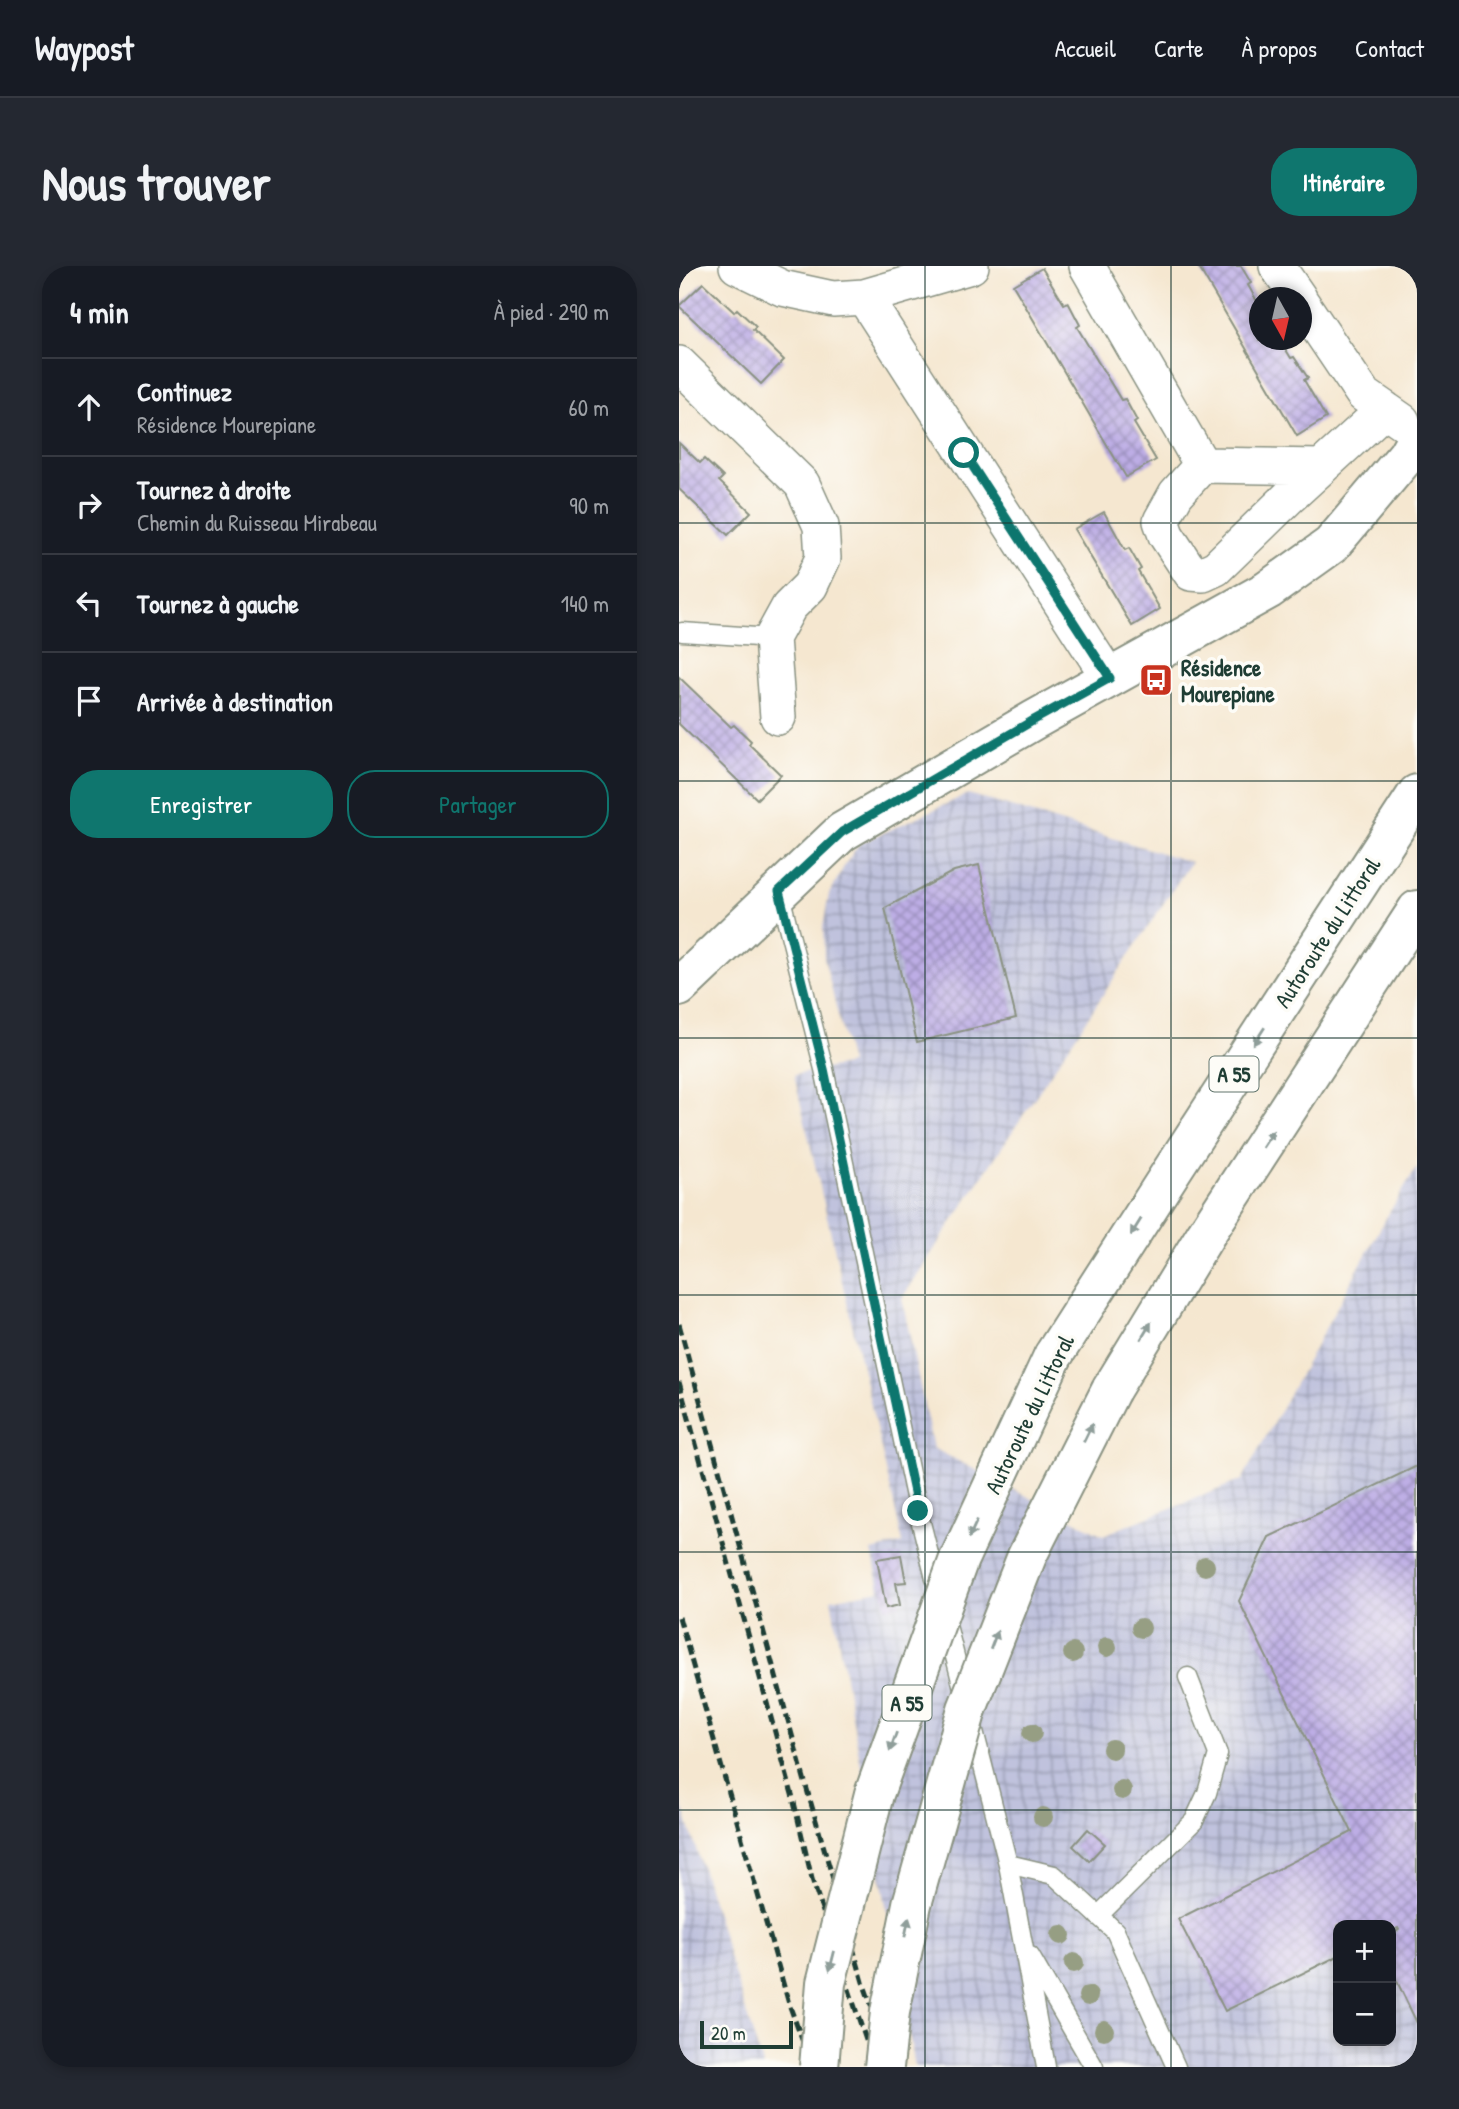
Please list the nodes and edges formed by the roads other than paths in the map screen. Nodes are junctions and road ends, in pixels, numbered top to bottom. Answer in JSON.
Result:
{"nodes":[{"id":1,"x":737,"y":266,"type":"edge"},
{"id":2,"x":971,"y":266,"type":"edge"},
{"id":3,"x":1087,"y":266,"type":"edge"},
{"id":4,"x":1277,"y":266,"type":"edge"},
{"id":5,"x":1291,"y":287,"type":"edge"},
{"id":6,"x":864,"y":297,"type":"junction"},
{"id":7,"x":1312,"y":318,"type":"edge"},
{"id":8,"x":679,"y":364,"type":"edge"},
{"id":9,"x":1385,"y":409,"type":"junction"},
{"id":10,"x":1417,"y":430,"type":"edge"},
{"id":11,"x":1417,"y":436,"type":"edge"},
{"id":12,"x":1202,"y":465,"type":"junction"},
{"id":13,"x":1321,"y":467,"type":"junction"},
{"id":14,"x":683,"y":632,"type":"dead end"},
{"id":15,"x":772,"y":638,"type":"junction"},
{"id":16,"x":1110,"y":678,"type":"junction"},
{"id":17,"x":778,"y":717,"type":"dead end"},
{"id":18,"x":1417,"y":794,"type":"edge"},
{"id":19,"x":779,"y":891,"type":"junction"},
{"id":20,"x":1417,"y":909,"type":"edge"},
{"id":21,"x":679,"y":987,"type":"edge"},
{"id":22,"x":1188,"y":1677,"type":"dead end"},
{"id":23,"x":1008,"y":1864,"type":"junction"},
{"id":24,"x":1098,"y":1916,"type":"junction"},
{"id":25,"x":1023,"y":1944,"type":"junction"},
{"id":26,"x":819,"y":2067,"type":"edge"},
{"id":27,"x":884,"y":2067,"type":"edge"},
{"id":28,"x":1046,"y":2067,"type":"edge"},
{"id":29,"x":1094,"y":2067,"type":"edge"},
{"id":30,"x":1177,"y":2067,"type":"edge"}],
"edges":[{"from":1,"to":6,"type":"street"},
{"from":2,"to":6,"type":"street"},
{"from":3,"to":12,"type":"street"},
{"from":4,"to":5,"type":"street"},
{"from":6,"to":16,"type":"street"},
{"from":7,"to":9,"type":"street"},
{"from":8,"to":15,"type":"street"},
{"from":9,"to":10,"type":"street"},
{"from":9,"to":13,"type":"street"},
{"from":11,"to":16,"type":"main road"},
{"from":12,"to":13,"type":"street"},
{"from":12,"to":13,"type":"street"},
{"from":14,"to":15,"type":"lane"},
{"from":15,"to":17,"type":"street"},
{"from":16,"to":19,"type":"main road"},
{"from":18,"to":26,"type":"main road","name":"Autoroute du Littoral","number":"A 55","one_way":true,"bridge":true},
{"from":19,"to":21,"type":"main road"},
{"from":19,"to":23,"type":"lane"},
{"from":27,"to":20,"type":"main road","number":"A 55","one_way":true,"bridge":true},
{"from":22,"to":24,"type":"lane"},
{"from":23,"to":24,"type":"lane"},
{"from":23,"to":25,"type":"lane"},
{"from":24,"to":30,"type":"lane"},
{"from":25,"to":28,"type":"lane"},
{"from":25,"to":29,"type":"lane"}]}
